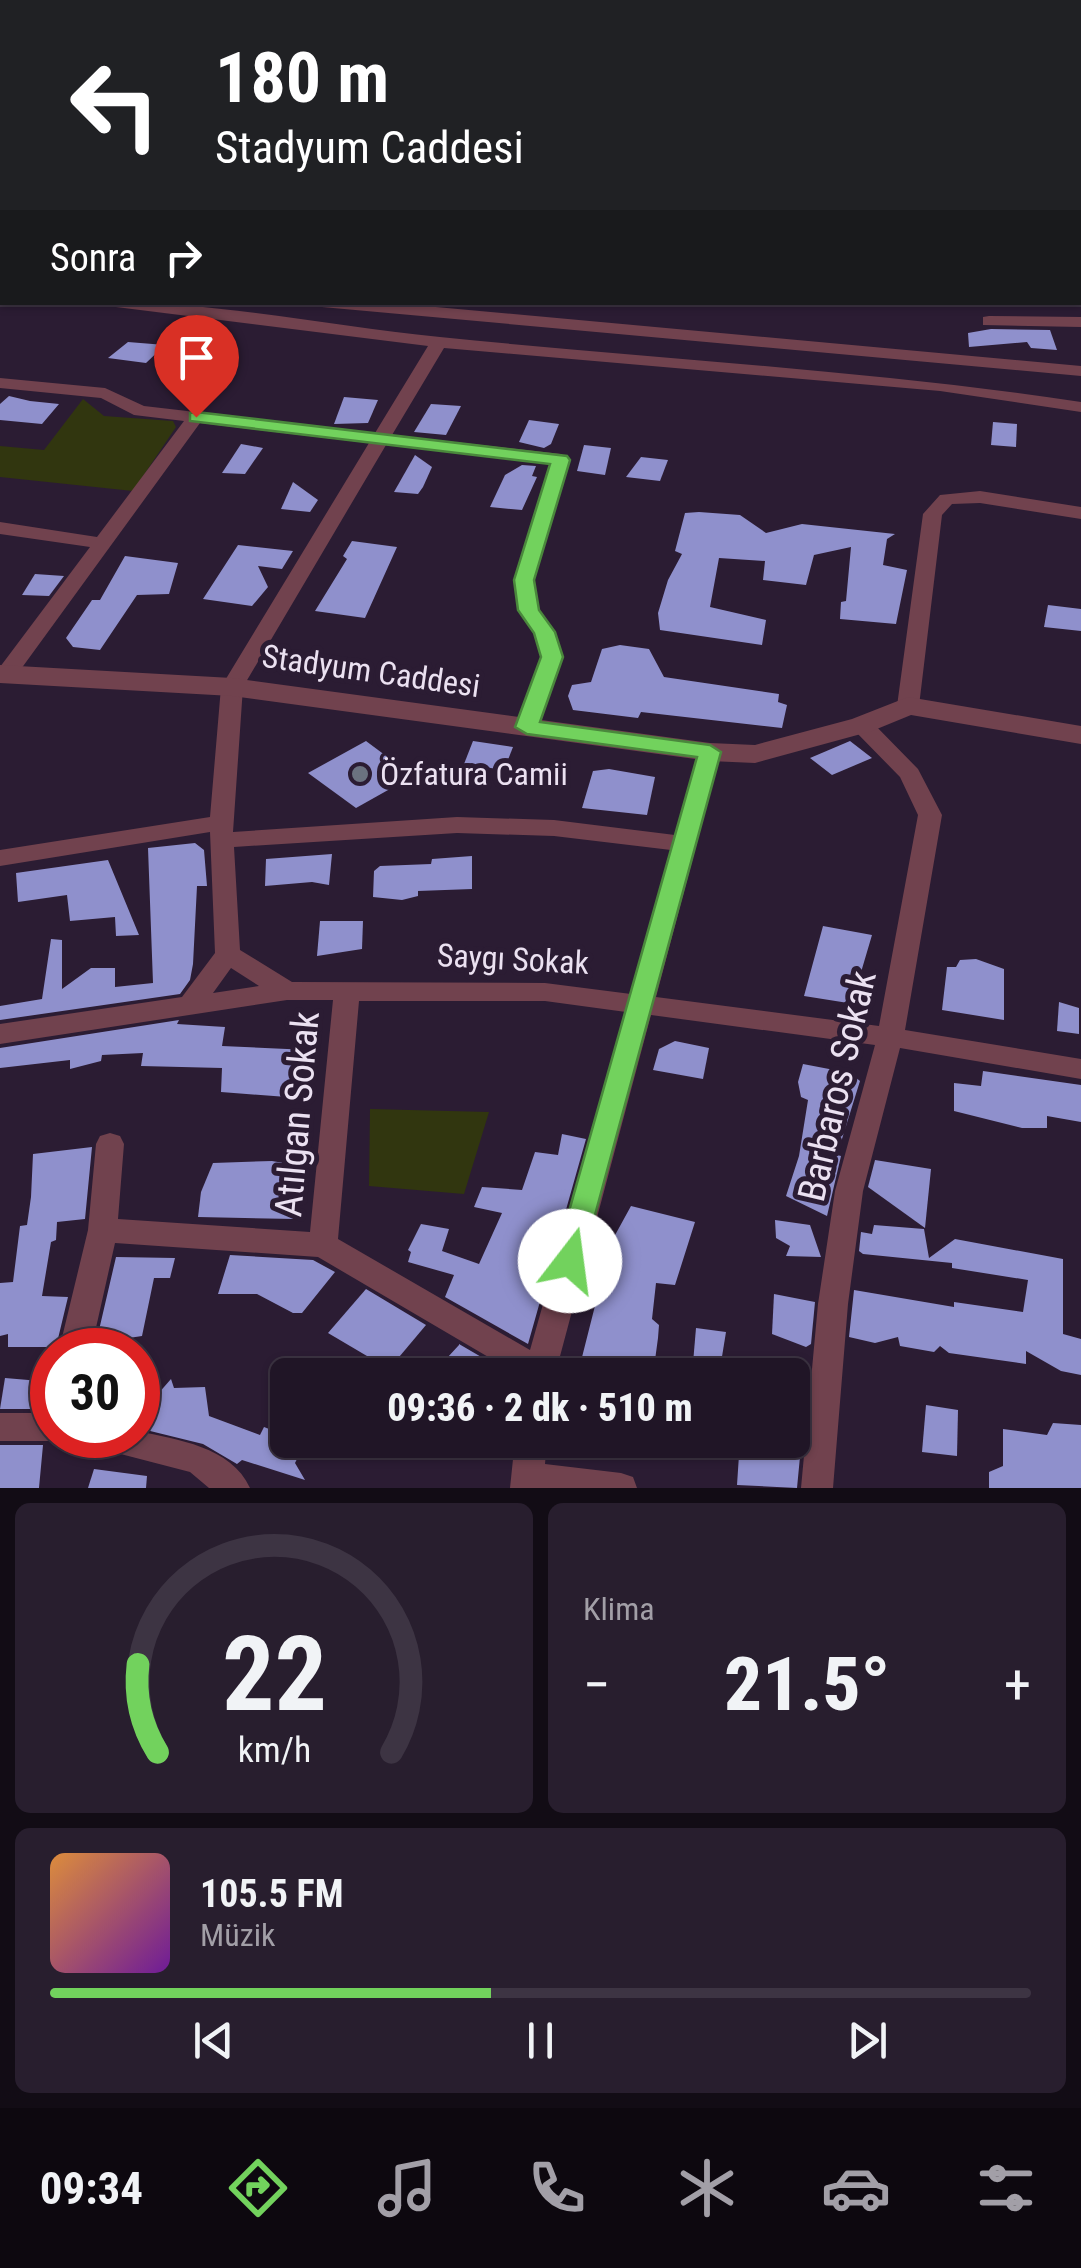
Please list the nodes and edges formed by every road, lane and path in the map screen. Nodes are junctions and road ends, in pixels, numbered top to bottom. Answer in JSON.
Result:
{"nodes":[{"id":1,"x":140,"y":305,"type":"edge"},
{"id":2,"x":355,"y":305,"type":"edge"},
{"id":3,"x":989,"y":320,"type":"dead end"},
{"id":4,"x":1081,"y":322,"type":"edge"},
{"id":5,"x":439,"y":342,"type":"junction"},
{"id":6,"x":1081,"y":371,"type":"edge"},
{"id":7,"x":0,"y":383,"type":"edge"},
{"id":8,"x":1081,"y":407,"type":"edge"},
{"id":9,"x":196,"y":417,"type":"junction"},
{"id":10,"x":380,"y":438,"type":"junction"},
{"id":11,"x":1081,"y":514,"type":"edge"},
{"id":12,"x":0,"y":528,"type":"edge"},
{"id":13,"x":102,"y":543,"type":"junction"},
{"id":14,"x":3,"y":675,"type":"edge"},
{"id":15,"x":232,"y":687,"type":"junction"},
{"id":16,"x":908,"y":706,"type":"junction"},
{"id":17,"x":862,"y":724,"type":"junction"},
{"id":18,"x":527,"y":727,"type":"junction"},
{"id":19,"x":1081,"y":735,"type":"edge"},
{"id":20,"x":710,"y":752,"type":"junction"},
{"id":21,"x":222,"y":832,"type":"junction"},
{"id":22,"x":684,"y":844,"type":"junction"},
{"id":23,"x":0,"y":858,"type":"edge"},
{"id":24,"x":228,"y":954,"type":"junction"},
{"id":25,"x":347,"y":990,"type":"junction"},
{"id":26,"x":287,"y":991,"type":"junction"},
{"id":27,"x":640,"y":1005,"type":"junction"},
{"id":28,"x":188,"y":1008,"type":"junction"},
{"id":29,"x":0,"y":1034,"type":"edge"},
{"id":30,"x":890,"y":1036,"type":"junction"},
{"id":31,"x":1081,"y":1070,"type":"edge"},
{"id":32,"x":110,"y":1144,"type":"dead end"},
{"id":33,"x":103,"y":1230,"type":"junction"},
{"id":34,"x":323,"y":1246,"type":"junction"},
{"id":35,"x":80,"y":1328,"type":"edge"},
{"id":36,"x":513,"y":1358,"type":"edge"},
{"id":37,"x":543,"y":1358,"type":"edge"},
{"id":38,"x":0,"y":1426,"type":"edge"},
{"id":39,"x":30,"y":1427,"type":"edge"},
{"id":40,"x":160,"y":1450,"type":"edge"},
{"id":41,"x":526,"y":1482,"type":"edge"},
{"id":42,"x":234,"y":1488,"type":"edge"},
{"id":43,"x":620,"y":1488,"type":"edge"},
{"id":44,"x":817,"y":1488,"type":"edge"}],
"edges":[{"from":1,"to":5,"type":"street"},
{"from":2,"to":6,"type":"street"},
{"from":3,"to":4,"type":"street"},
{"from":5,"to":8,"type":"street"},
{"from":5,"to":10,"type":"street"},
{"from":7,"to":9,"type":"street"},
{"from":9,"to":10,"type":"street"},
{"from":9,"to":13,"type":"street"},
{"from":10,"to":15,"type":"street"},
{"from":10,"to":18,"type":"street"},
{"from":11,"to":16,"type":"street"},
{"from":12,"to":13,"type":"street"},
{"from":13,"to":14,"type":"street"},
{"from":14,"to":15,"type":"street","name":"Stadyum Caddesi"},
{"from":15,"to":18,"type":"street","name":"Stadyum Caddesi"},
{"from":15,"to":21,"type":"street"},
{"from":16,"to":17,"type":"street","name":"Stadyum Caddesi"},
{"from":16,"to":19,"type":"street"},
{"from":17,"to":20,"type":"street","name":"Stadyum Caddesi"},
{"from":17,"to":30,"type":"street","name":"Barbaros Sokak"},
{"from":18,"to":20,"type":"street","name":"Stadyum Caddesi"},
{"from":20,"to":22,"type":"street"},
{"from":21,"to":22,"type":"street"},
{"from":21,"to":23,"type":"street"},
{"from":21,"to":24,"type":"street"},
{"from":22,"to":27,"type":"street"},
{"from":24,"to":26,"type":"street"},
{"from":24,"to":28,"type":"street"},
{"from":25,"to":26,"type":"street","name":"Saygı Sokak"},
{"from":25,"to":27,"type":"street","name":"Saygı Sokak"},
{"from":25,"to":34,"type":"street","name":"Atılgan Sokak"},
{"from":26,"to":28,"type":"street","name":"Saygı Sokak"},
{"from":27,"to":30,"type":"street","name":"Saygı Sokak"},
{"from":27,"to":37,"type":"street"},
{"from":28,"to":29,"type":"street","name":"Saygı Sokak"},
{"from":30,"to":31,"type":"street","name":"Saygı Sokak"},
{"from":30,"to":44,"type":"street","name":"Barbaros Sokak"},
{"from":32,"to":33,"type":"street"},
{"from":33,"to":34,"type":"street"},
{"from":33,"to":35,"type":"street"},
{"from":34,"to":36,"type":"street"},
{"from":38,"to":39,"type":"street"},
{"from":40,"to":42,"type":"street"},
{"from":41,"to":43,"type":"street"}]}
